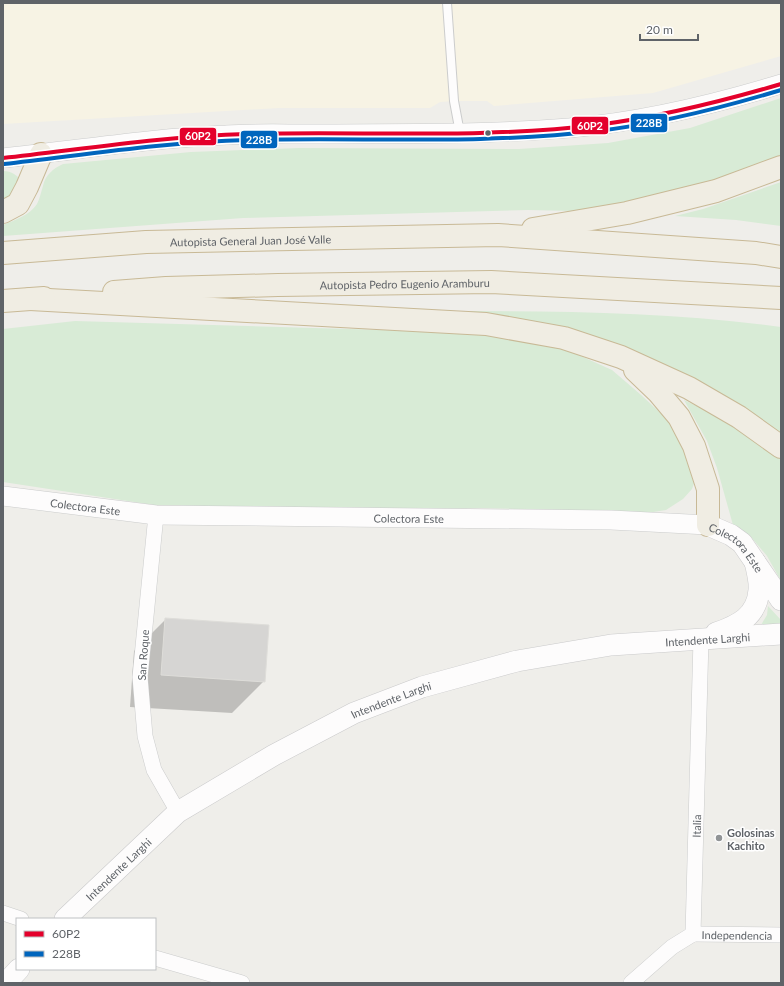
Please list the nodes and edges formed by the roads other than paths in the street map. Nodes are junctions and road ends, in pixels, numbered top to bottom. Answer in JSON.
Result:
{"nodes":[{"id":1,"x":447,"y":3,"type":"edge"},
{"id":2,"x":781,"y":84,"type":"edge"},
{"id":3,"x":460,"y":133,"type":"junction"},
{"id":4,"x":41,"y":154,"type":"junction"},
{"id":5,"x":3,"y":158,"type":"edge"},
{"id":6,"x":781,"y":167,"type":"edge"},
{"id":7,"x":3,"y":212,"type":"edge"},
{"id":8,"x":498,"y":236,"type":"junction"},
{"id":9,"x":3,"y":253,"type":"edge"},
{"id":10,"x":781,"y":257,"type":"edge"},
{"id":11,"x":781,"y":298,"type":"edge"},
{"id":12,"x":30,"y":299,"type":"junction"},
{"id":13,"x":3,"y":301,"type":"edge"},
{"id":14,"x":621,"y":357,"type":"junction"},
{"id":15,"x":781,"y":447,"type":"edge"},
{"id":16,"x":3,"y":496,"type":"edge"},
{"id":17,"x":156,"y":515,"type":"junction"},
{"id":18,"x":708,"y":525,"type":"junction"},
{"id":19,"x":755,"y":562,"type":"junction"},
{"id":20,"x":781,"y":600,"type":"edge"},
{"id":21,"x":781,"y":634,"type":"edge"},
{"id":22,"x":701,"y":639,"type":"junction"},
{"id":23,"x":178,"y":812,"type":"junction"},
{"id":24,"x":3,"y":914,"type":"edge"},
{"id":25,"x":17,"y":918,"type":"edge"},
{"id":26,"x":66,"y":918,"type":"edge"},
{"id":27,"x":693,"y":934,"type":"junction"},
{"id":28,"x":781,"y":935,"type":"edge"},
{"id":29,"x":156,"y":958,"type":"edge"},
{"id":30,"x":18,"y":970,"type":"edge"},
{"id":31,"x":6,"y":983,"type":"edge"},
{"id":32,"x":242,"y":983,"type":"edge"},
{"id":33,"x":631,"y":983,"type":"edge"}],
"edges":[{"from":1,"to":3,"type":"lane"},
{"from":2,"to":3,"type":"street"},
{"from":3,"to":4,"type":"street"},
{"from":4,"to":5,"type":"street"},
{"from":4,"to":7,"type":"highway"},
{"from":6,"to":8,"type":"highway"},
{"from":8,"to":9,"type":"highway","name":"Autopista General Juan José Valle"},
{"from":8,"to":10,"type":"highway"},
{"from":11,"to":12,"type":"highway","name":"Autopista Pedro Eugenio Aramburu"},
{"from":12,"to":13,"type":"highway"},
{"from":12,"to":14,"type":"highway"},
{"from":14,"to":15,"type":"highway"},
{"from":14,"to":18,"type":"highway"},
{"from":16,"to":17,"type":"street","name":"Colectora Este"},
{"from":17,"to":18,"type":"street","name":"Colectora Este"},
{"from":17,"to":23,"type":"street","name":"San Roque"},
{"from":18,"to":19,"type":"main road","name":"Colectora Este"},
{"from":19,"to":20,"type":"main road","name":"Colectora Este"},
{"from":19,"to":22,"type":"main road"},
{"from":21,"to":22,"type":"main road","name":"Intendente Larghi"},
{"from":22,"to":23,"type":"main road","name":"Intendente Larghi"},
{"from":22,"to":27,"type":"street","name":"Italia"},
{"from":23,"to":26,"type":"main road","name":"Intendente Larghi"},
{"from":24,"to":25,"type":"street"},
{"from":27,"to":28,"type":"street","name":"Independencia"},
{"from":27,"to":33,"type":"street"},
{"from":29,"to":32,"type":"street"},
{"from":30,"to":31,"type":"main road"}]}
